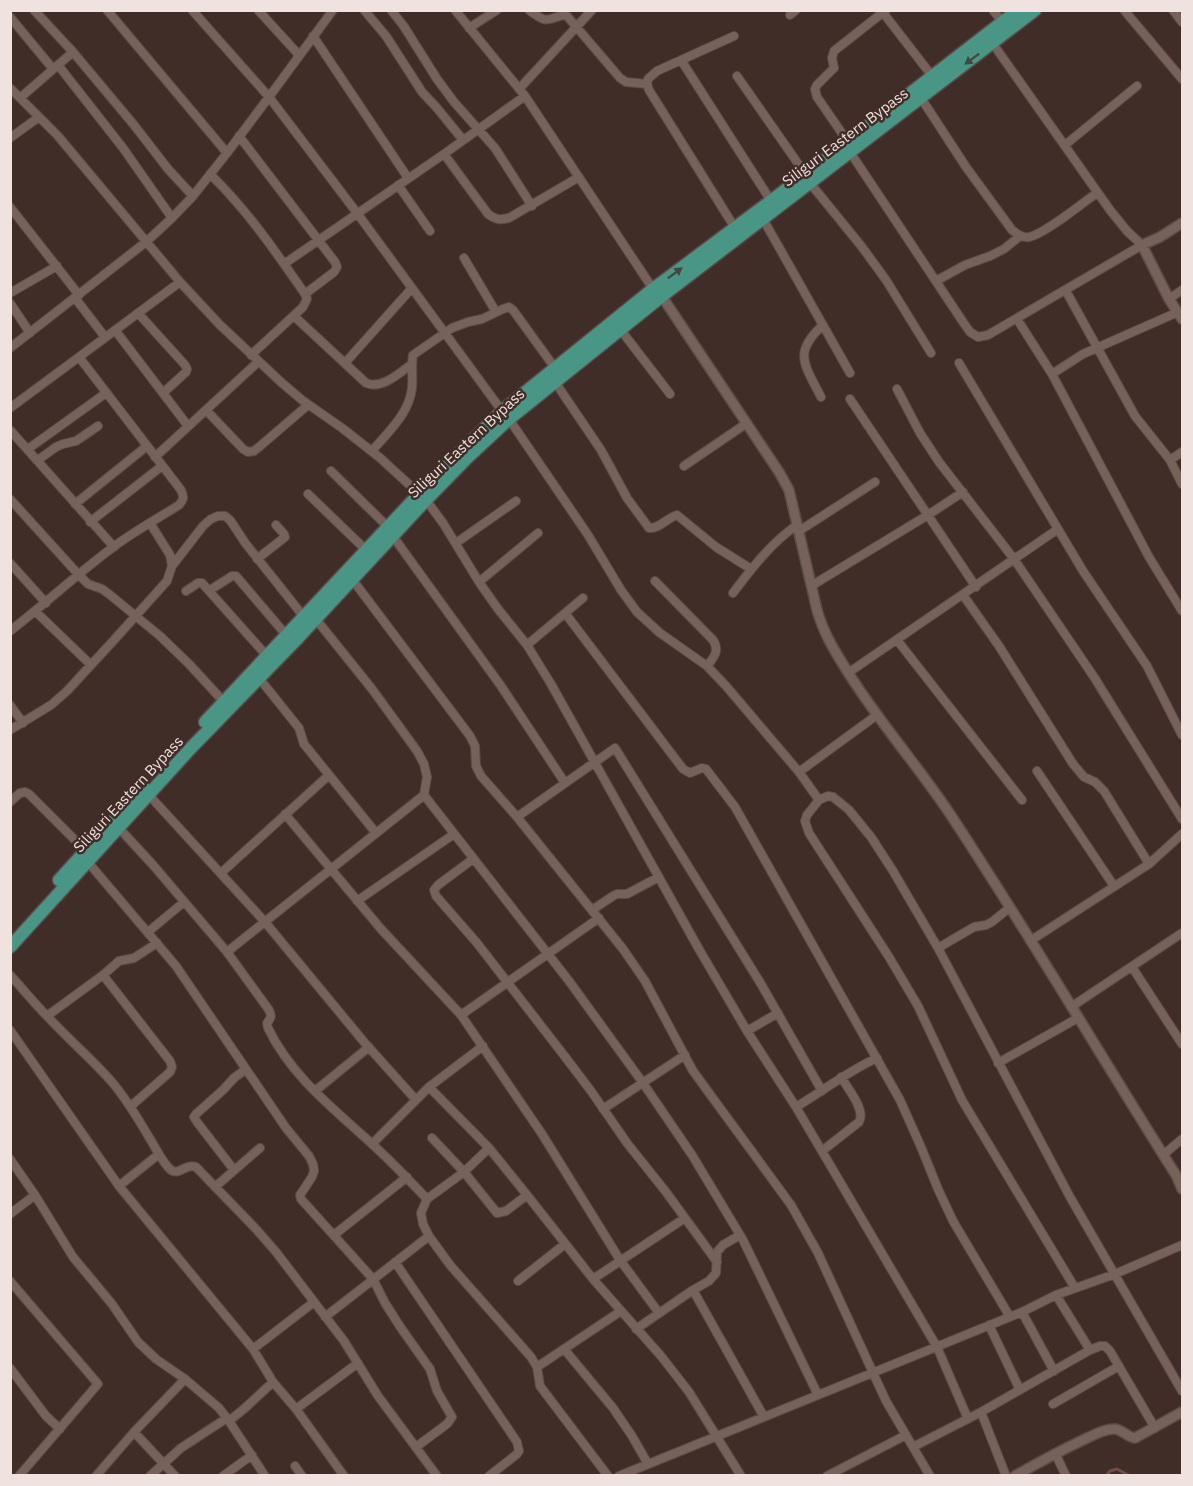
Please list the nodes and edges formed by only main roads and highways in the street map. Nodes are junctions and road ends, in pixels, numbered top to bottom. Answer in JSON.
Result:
{"nodes":[{"id":1,"x":1018,"y":10,"type":"edge"},
{"id":2,"x":1035,"y":10,"type":"edge"},
{"id":3,"x":990,"y":39,"type":"junction"},
{"id":4,"x":849,"y":147,"type":"junction"},
{"id":5,"x":808,"y":179,"type":"junction"},
{"id":6,"x":657,"y":291,"type":"junction"},
{"id":7,"x":506,"y":415,"type":"junction"},
{"id":8,"x":390,"y":531,"type":"junction"},
{"id":9,"x":310,"y":617,"type":"junction"},
{"id":10,"x":86,"y":856,"type":"junction"},
{"id":11,"x":10,"y":936,"type":"edge"},
{"id":12,"x":10,"y":947,"type":"edge"}],
"edges":[{"from":1,"to":3,"type":"main road","name":"Siliguri Eastern Bypass"},
{"from":2,"to":3,"type":"main road","name":"Siliguri Eastern Bypass"},
{"from":3,"to":4,"type":"main road","name":"Siliguri Eastern Bypass","one_way":true},
{"from":3,"to":4,"type":"main road","name":"Siliguri Eastern Bypass"},
{"from":4,"to":5,"type":"main road","name":"Siliguri Eastern Bypass"},
{"from":6,"to":5,"type":"main road","name":"Siliguri Eastern Bypass","one_way":true},
{"from":5,"to":6,"type":"main road","name":"Siliguri Eastern Bypass"},
{"from":6,"to":7,"type":"main road","name":"Siliguri Eastern Bypass"},
{"from":6,"to":7,"type":"main road","name":"Siliguri Eastern Bypass"},
{"from":7,"to":8,"type":"main road","name":"Siliguri Eastern Bypass"},
{"from":8,"to":9,"type":"main road","name":"Siliguri Eastern Bypass"},
{"from":8,"to":9,"type":"main road","name":"Siliguri Eastern Bypass"},
{"from":9,"to":10,"type":"main road","name":"Siliguri Eastern Bypass"},
{"from":9,"to":10,"type":"main road","name":"Siliguri Eastern Bypass"},
{"from":10,"to":11,"type":"main road","name":"Siliguri Eastern Bypass"},
{"from":10,"to":12,"type":"main road","name":"Siliguri Eastern Bypass"}]}
